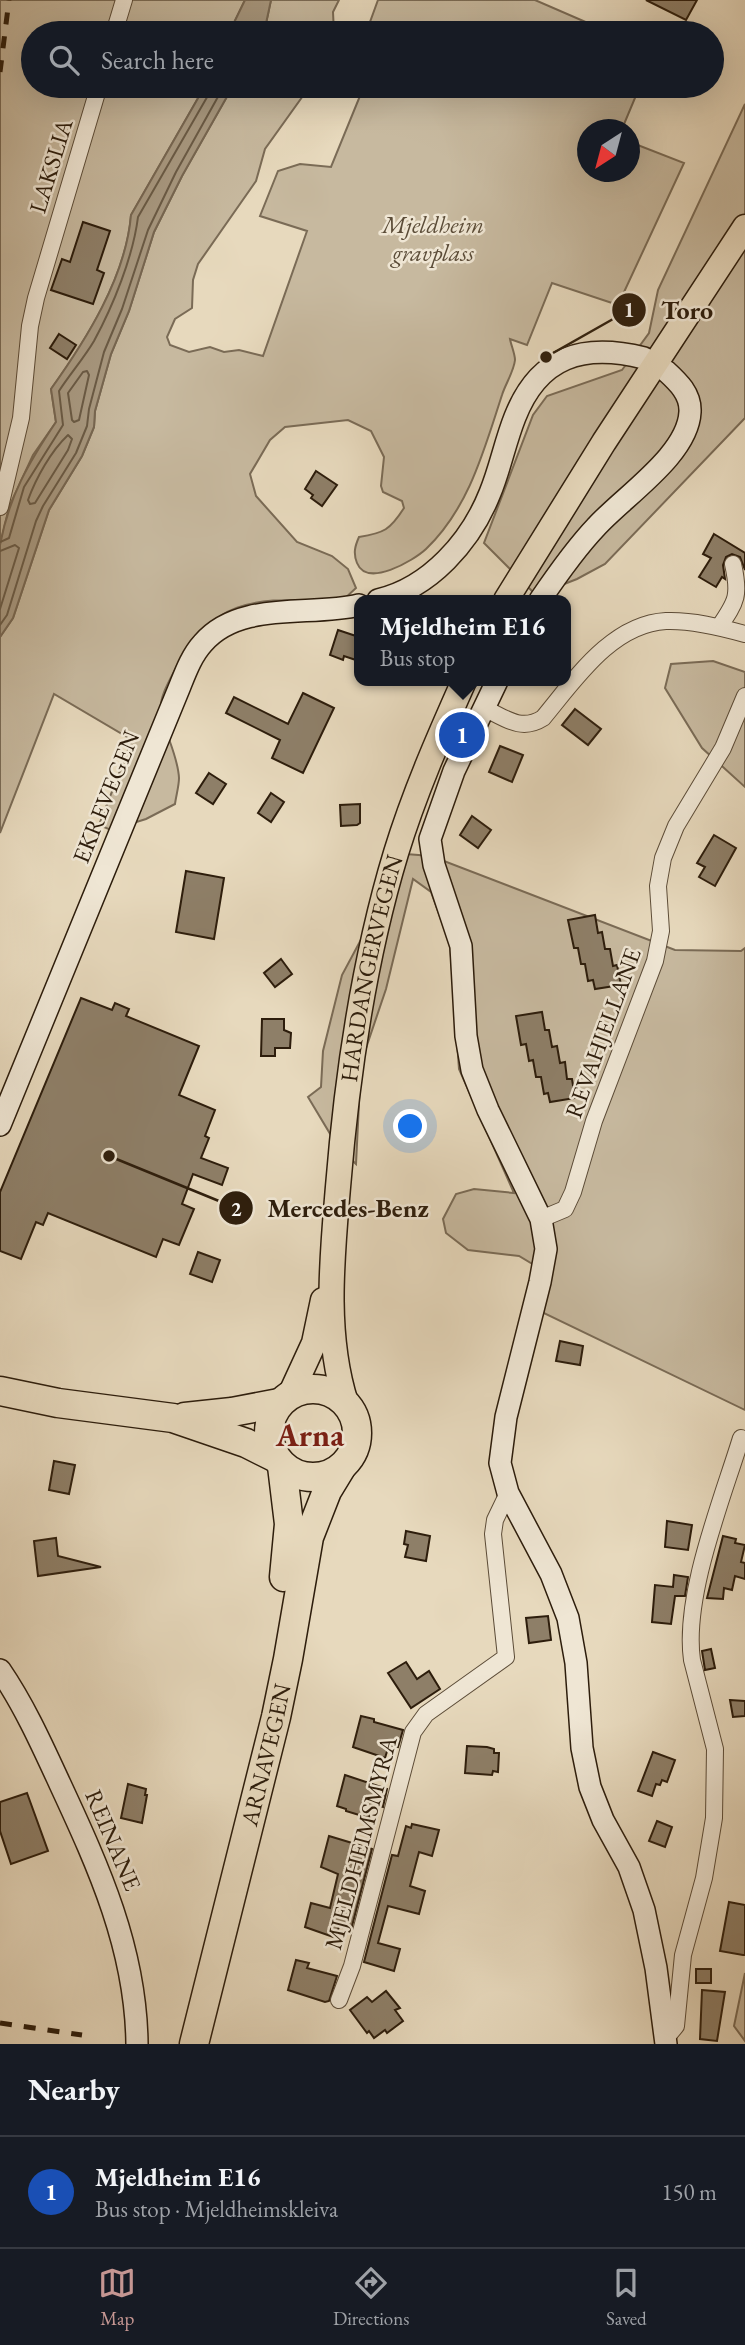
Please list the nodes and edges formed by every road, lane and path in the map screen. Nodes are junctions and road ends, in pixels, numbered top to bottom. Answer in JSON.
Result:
{"nodes":[{"id":1,"x":124,"y":0,"type":"edge"},
{"id":2,"x":118,"y":21,"type":"edge"},
{"id":3,"x":95,"y":98,"type":"edge"},
{"id":4,"x":745,"y":227,"type":"edge"},
{"id":5,"x":644,"y":358,"type":"dead end"},
{"id":6,"x":666,"y":372,"type":"dead end"},
{"id":7,"x":0,"y":507,"type":"edge"},
{"id":8,"x":733,"y":564,"type":"dead end"},
{"id":9,"x":390,"y":595,"type":"edge"},
{"id":10,"x":509,"y":595,"type":"edge"},
{"id":11,"x":544,"y":595,"type":"edge"},
{"id":12,"x":354,"y":606,"type":"edge"},
{"id":13,"x":719,"y":627,"type":"junction"},
{"id":14,"x":745,"y":634,"type":"edge"},
{"id":15,"x":571,"y":685,"type":"edge"},
{"id":16,"x":462,"y":686,"type":"edge"},
{"id":17,"x":495,"y":686,"type":"edge"},
{"id":18,"x":570,"y":686,"type":"edge"},
{"id":19,"x":745,"y":696,"type":"edge"},
{"id":20,"x":484,"y":708,"type":"junction"},
{"id":21,"x":0,"y":1125,"type":"edge"},
{"id":22,"x":541,"y":1219,"type":"junction"},
{"id":23,"x":331,"y":1269,"type":"junction"},
{"id":24,"x":0,"y":1391,"type":"edge"},
{"id":25,"x":285,"y":1398,"type":"junction"},
{"id":26,"x":346,"y":1403,"type":"junction"},
{"id":27,"x":173,"y":1418,"type":"junction"},
{"id":28,"x":741,"y":1438,"type":"dead end"},
{"id":29,"x":279,"y":1462,"type":"junction"},
{"id":30,"x":341,"y":1468,"type":"junction"},
{"id":31,"x":508,"y":1493,"type":"junction"},
{"id":32,"x":0,"y":1670,"type":"edge"},
{"id":33,"x":339,"y":2000,"type":"dead end"},
{"id":34,"x":666,"y":2041,"type":"edge"},
{"id":35,"x":137,"y":2044,"type":"edge"},
{"id":36,"x":180,"y":2044,"type":"edge"},
{"id":37,"x":194,"y":2044,"type":"edge"}],
"edges":[{"from":1,"to":2,"type":"street"},
{"from":3,"to":7,"type":"street","name":"LAKSLIA"},
{"from":4,"to":10,"type":"main road"},
{"from":5,"to":9,"type":"main road"},
{"from":6,"to":11,"type":"main road"},
{"from":8,"to":13,"type":"street"},
{"from":12,"to":21,"type":"main road","name":"EKREVEGEN"},
{"from":13,"to":14,"type":"street"},
{"from":13,"to":15,"type":"street"},
{"from":16,"to":23,"type":"main road","name":"HARDANGERVEGEN"},
{"from":17,"to":20,"type":"main road"},
{"from":18,"to":20,"type":"street"},
{"from":19,"to":22,"type":"street","name":"REVAHJELLANE"},
{"from":20,"to":22,"type":"main road"},
{"from":22,"to":31,"type":"main road"},
{"from":23,"to":25,"type":"main road","name":"HARDANGERVEGEN"},
{"from":23,"to":26,"type":"main road","name":"HARDANGERVEGEN"},
{"from":24,"to":27,"type":"highway"},
{"from":25,"to":26,"type":"highway"},
{"from":25,"to":27,"type":"highway"},
{"from":25,"to":29,"type":"highway"},
{"from":26,"to":30,"type":"highway"},
{"from":27,"to":29,"type":"highway"},
{"from":28,"to":34,"type":"street"},
{"from":29,"to":30,"type":"highway"},
{"from":29,"to":36,"type":"highway","name":"ARNAVEGEN"},
{"from":30,"to":37,"type":"highway","name":"ARNAVEGEN"},
{"from":31,"to":33,"type":"street","name":"MJELDHEIMSMYRA"},
{"from":31,"to":34,"type":"main road"},
{"from":32,"to":35,"type":"main road","name":"REINANE"}]}
